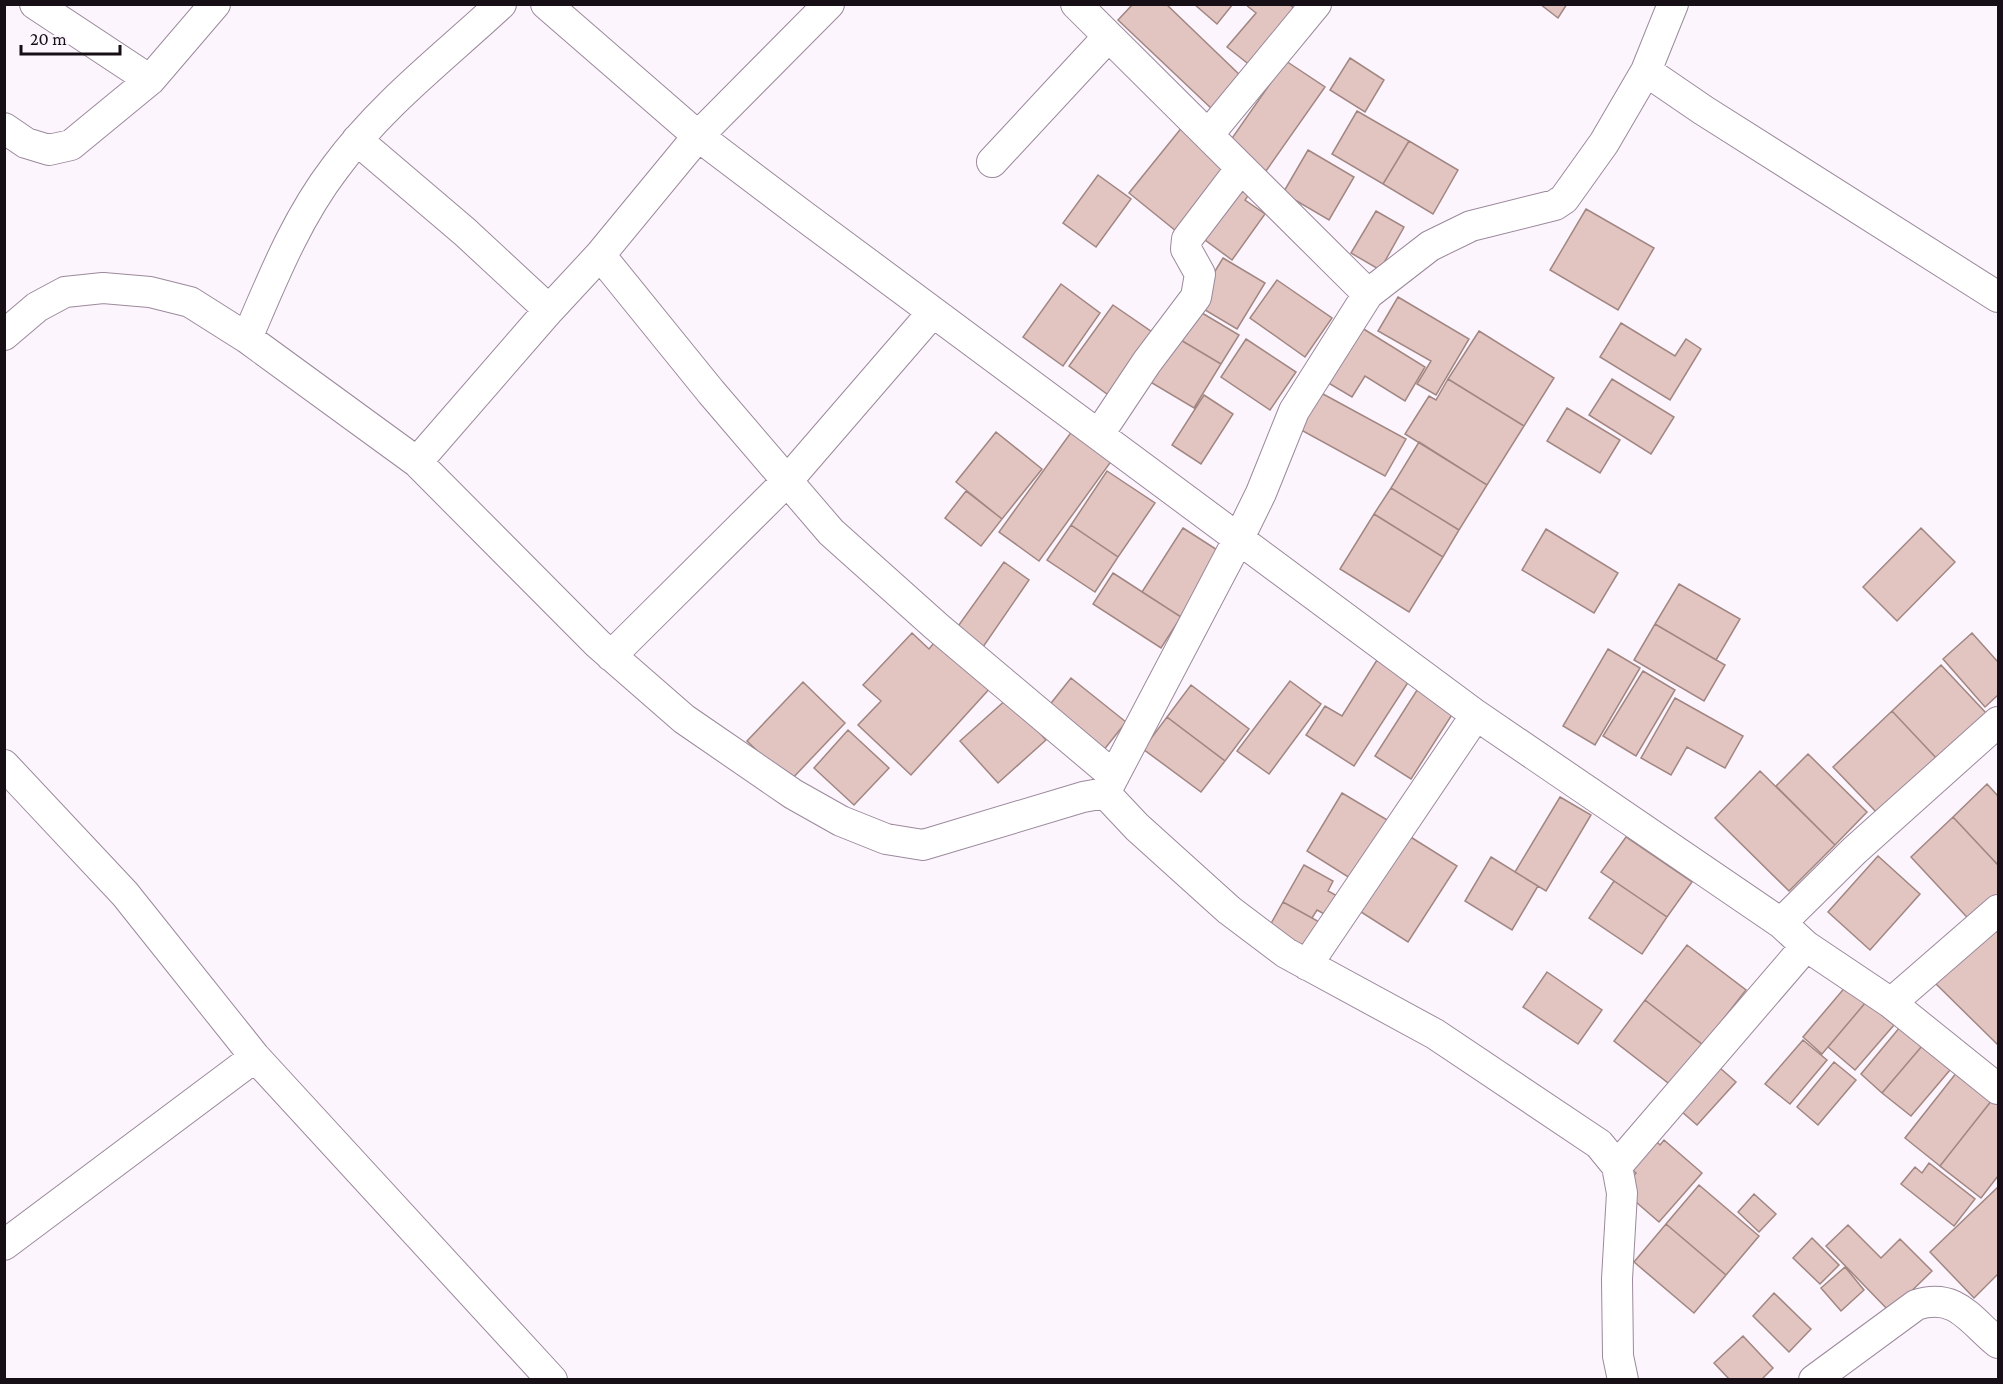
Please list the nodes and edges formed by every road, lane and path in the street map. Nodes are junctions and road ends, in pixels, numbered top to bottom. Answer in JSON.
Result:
{"nodes":[{"id":1,"x":35,"y":4,"type":"edge"},
{"id":2,"x":215,"y":4,"type":"edge"},
{"id":3,"x":501,"y":4,"type":"edge"},
{"id":4,"x":546,"y":4,"type":"edge"},
{"id":5,"x":829,"y":4,"type":"edge"},
{"id":6,"x":1076,"y":4,"type":"edge"},
{"id":7,"x":1316,"y":4,"type":"edge"},
{"id":8,"x":1672,"y":4,"type":"edge"},
{"id":9,"x":1107,"y":38,"type":"junction"},
{"id":10,"x":1646,"y":71,"type":"junction"},
{"id":11,"x":150,"y":80,"type":"junction"},
{"id":12,"x":4,"y":128,"type":"edge"},
{"id":13,"x":1208,"y":135,"type":"junction"},
{"id":14,"x":698,"y":136,"type":"junction"},
{"id":15,"x":357,"y":140,"type":"junction"},
{"id":16,"x":992,"y":162,"type":"dead end"},
{"id":17,"x":1241,"y":168,"type":"junction"},
{"id":18,"x":600,"y":255,"type":"junction"},
{"id":19,"x":1368,"y":294,"type":"junction"},
{"id":20,"x":1998,"y":297,"type":"edge"},
{"id":21,"x":549,"y":310,"type":"junction"},
{"id":22,"x":933,"y":312,"type":"junction"},
{"id":23,"x":4,"y":335,"type":"edge"},
{"id":24,"x":247,"y":338,"type":"junction"},
{"id":25,"x":1099,"y":434,"type":"junction"},
{"id":26,"x":417,"y":462,"type":"junction"},
{"id":27,"x":787,"y":481,"type":"junction"},
{"id":28,"x":1239,"y":538,"type":"junction"},
{"id":29,"x":611,"y":656,"type":"junction"},
{"id":30,"x":1476,"y":715,"type":"junction"},
{"id":31,"x":1998,"y":722,"type":"edge"},
{"id":32,"x":4,"y":765,"type":"edge"},
{"id":33,"x":1109,"y":785,"type":"junction"},
{"id":34,"x":1998,"y":910,"type":"edge"},
{"id":35,"x":1781,"y":923,"type":"junction"},
{"id":36,"x":1806,"y":946,"type":"junction"},
{"id":37,"x":1307,"y":965,"type":"junction"},
{"id":38,"x":1891,"y":1003,"type":"junction"},
{"id":39,"x":255,"y":1057,"type":"junction"},
{"id":40,"x":1998,"y":1089,"type":"edge"},
{"id":41,"x":1617,"y":1166,"type":"junction"},
{"id":42,"x":4,"y":1245,"type":"edge"},
{"id":43,"x":1993,"y":1330,"type":"edge"},
{"id":44,"x":552,"y":1380,"type":"edge"},
{"id":45,"x":1623,"y":1380,"type":"edge"},
{"id":46,"x":1814,"y":1380,"type":"edge"}],
"edges":[{"from":1,"to":11,"type":"street"},
{"from":2,"to":11,"type":"street"},
{"from":3,"to":15,"type":"street"},
{"from":4,"to":14,"type":"street"},
{"from":5,"to":14,"type":"street"},
{"from":6,"to":9,"type":"street"},
{"from":7,"to":13,"type":"street"},
{"from":8,"to":10,"type":"street"},
{"from":9,"to":13,"type":"street"},
{"from":9,"to":16,"type":"street"},
{"from":10,"to":19,"type":"street"},
{"from":10,"to":20,"type":"street"},
{"from":11,"to":12,"type":"street"},
{"from":13,"to":17,"type":"street"},
{"from":14,"to":18,"type":"street"},
{"from":14,"to":22,"type":"street"},
{"from":15,"to":21,"type":"street"},
{"from":15,"to":24,"type":"street"},
{"from":17,"to":19,"type":"street"},
{"from":17,"to":25,"type":"street"},
{"from":18,"to":21,"type":"street"},
{"from":18,"to":27,"type":"street"},
{"from":19,"to":28,"type":"street"},
{"from":21,"to":26,"type":"street"},
{"from":22,"to":25,"type":"street"},
{"from":22,"to":27,"type":"street"},
{"from":23,"to":24,"type":"street"},
{"from":24,"to":26,"type":"street"},
{"from":25,"to":28,"type":"street"},
{"from":26,"to":29,"type":"street"},
{"from":27,"to":29,"type":"street"},
{"from":27,"to":33,"type":"street"},
{"from":28,"to":30,"type":"street"},
{"from":28,"to":33,"type":"street"},
{"from":29,"to":33,"type":"street"},
{"from":30,"to":35,"type":"street"},
{"from":30,"to":37,"type":"street"},
{"from":31,"to":35,"type":"street"},
{"from":32,"to":39,"type":"street"},
{"from":33,"to":37,"type":"street"},
{"from":34,"to":38,"type":"street"},
{"from":35,"to":36,"type":"street"},
{"from":36,"to":38,"type":"street"},
{"from":36,"to":41,"type":"street"},
{"from":37,"to":41,"type":"street"},
{"from":38,"to":40,"type":"street"},
{"from":39,"to":42,"type":"street"},
{"from":39,"to":44,"type":"street"},
{"from":41,"to":45,"type":"street"},
{"from":43,"to":46,"type":"street"}]}
